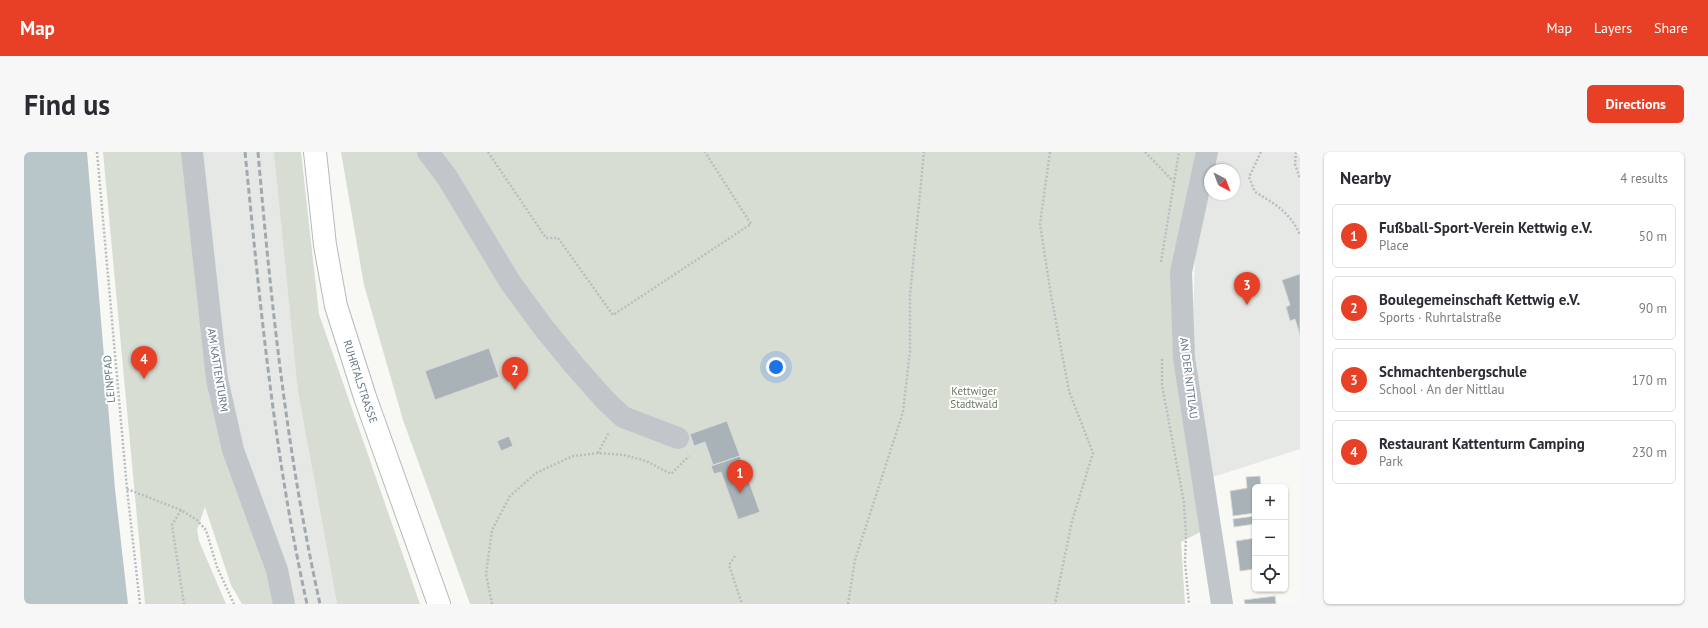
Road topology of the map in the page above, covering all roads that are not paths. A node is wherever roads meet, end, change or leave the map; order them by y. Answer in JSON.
{"nodes":[{"id":1,"x":192,"y":152,"type":"edge"},
{"id":2,"x":315,"y":152,"type":"edge"},
{"id":3,"x":428,"y":152,"type":"edge"},
{"id":4,"x":1207,"y":152,"type":"edge"},
{"id":5,"x":684,"y":446,"type":"road end"},
{"id":6,"x":284,"y":604,"type":"edge"},
{"id":7,"x":439,"y":604,"type":"edge"},
{"id":8,"x":1222,"y":604,"type":"edge"}],
"edges":[{"from":1,"to":6,"type":"street","name":"AM KATTENTURM"},
{"from":2,"to":7,"type":"main road","name":"RUHRTALSTRASSE"},
{"from":3,"to":5,"type":"street"},
{"from":4,"to":8,"type":"street","name":"AN DER NITTLAU"}]}
